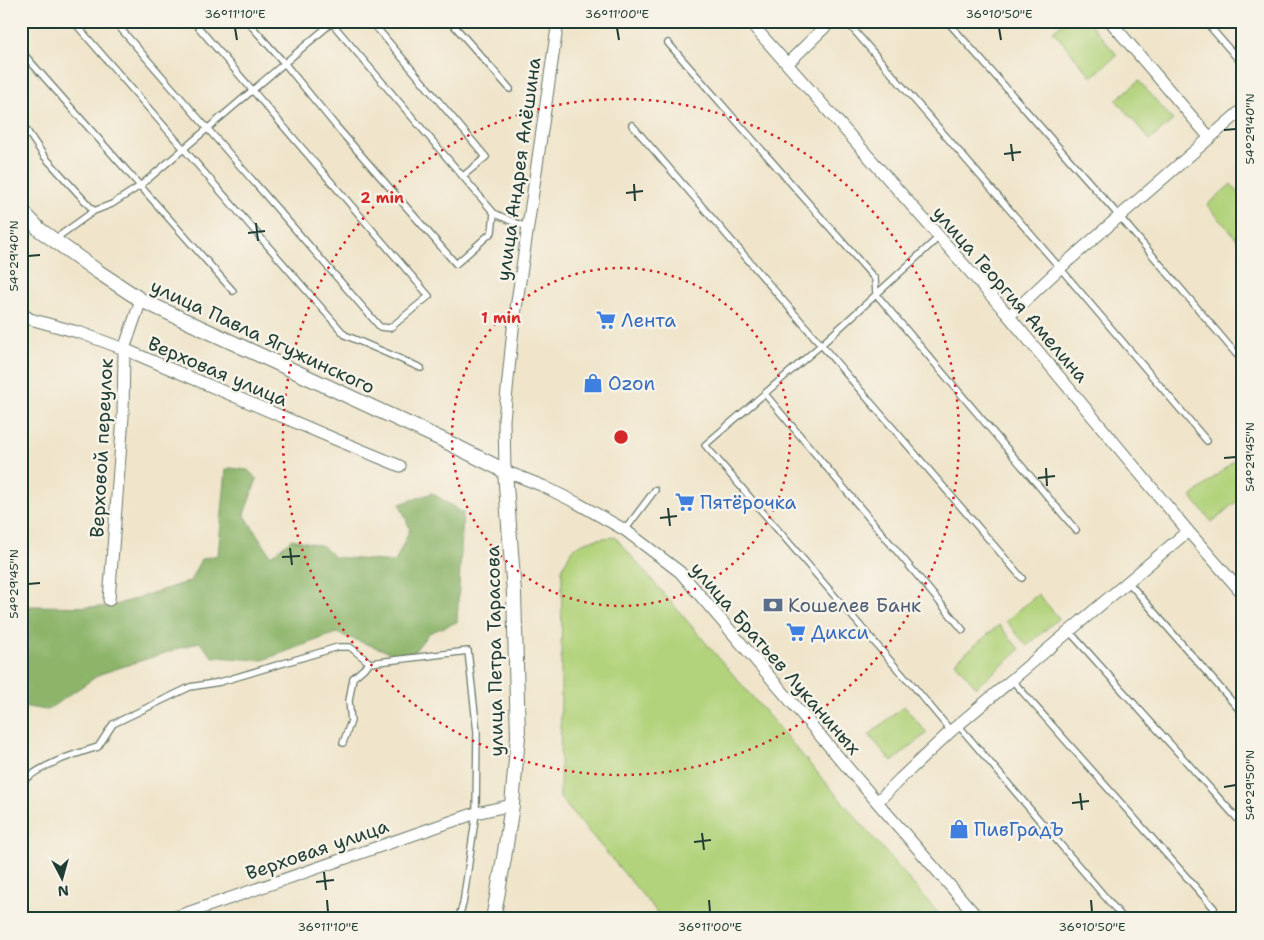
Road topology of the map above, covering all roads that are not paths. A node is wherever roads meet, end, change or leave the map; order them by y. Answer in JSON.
{"nodes":[{"id":1,"x":73,"y":21,"type":"edge"},
{"id":2,"x":114,"y":21,"type":"edge"},
{"id":3,"x":193,"y":21,"type":"edge"},
{"id":4,"x":247,"y":21,"type":"edge"},
{"id":5,"x":371,"y":21,"type":"edge"},
{"id":6,"x":450,"y":21,"type":"edge"},
{"id":7,"x":558,"y":21,"type":"edge"},
{"id":8,"x":749,"y":21,"type":"edge"},
{"id":9,"x":832,"y":21,"type":"edge"},
{"id":10,"x":846,"y":21,"type":"edge"},
{"id":11,"x":947,"y":21,"type":"edge"},
{"id":12,"x":1110,"y":21,"type":"edge"},
{"id":13,"x":1205,"y":21,"type":"edge"},
{"id":14,"x":332,"y":22,"type":"edge"},
{"id":15,"x":668,"y":43,"type":"dead end"},
{"id":16,"x":21,"y":51,"type":"edge"},
{"id":17,"x":285,"y":64,"type":"junction"},
{"id":18,"x":787,"y":64,"type":"junction"},
{"id":19,"x":1243,"y":65,"type":"edge"},
{"id":20,"x":510,"y":89,"type":"dead end"},
{"id":21,"x":253,"y":90,"type":"junction"},
{"id":22,"x":1243,"y":109,"type":"edge"},
{"id":23,"x":21,"y":122,"type":"edge"},
{"id":24,"x":632,"y":125,"type":"dead end"},
{"id":25,"x":208,"y":129,"type":"junction"},
{"id":26,"x":1210,"y":138,"type":"junction"},
{"id":27,"x":184,"y":149,"type":"junction"},
{"id":28,"x":463,"y":176,"type":"junction"},
{"id":29,"x":140,"y":186,"type":"junction"},
{"id":30,"x":21,"y":210,"type":"edge"},
{"id":31,"x":94,"y":210,"type":"junction"},
{"id":32,"x":494,"y":213,"type":"junction"},
{"id":33,"x":1120,"y":217,"type":"junction"},
{"id":34,"x":527,"y":227,"type":"junction"},
{"id":35,"x":939,"y":237,"type":"junction"},
{"id":36,"x":54,"y":240,"type":"junction"},
{"id":37,"x":1060,"y":268,"type":"junction"},
{"id":38,"x":233,"y":291,"type":"dead end"},
{"id":39,"x":876,"y":294,"type":"junction"},
{"id":40,"x":140,"y":300,"type":"junction"},
{"id":41,"x":21,"y":313,"type":"edge"},
{"id":42,"x":1009,"y":316,"type":"junction"},
{"id":43,"x":821,"y":344,"type":"junction"},
{"id":44,"x":124,"y":349,"type":"junction"},
{"id":45,"x":1243,"y":362,"type":"edge"},
{"id":46,"x":421,"y":368,"type":"dead end"},
{"id":47,"x":764,"y":394,"type":"junction"},
{"id":48,"x":1208,"y":441,"type":"dead end"},
{"id":49,"x":400,"y":466,"type":"dead end"},
{"id":50,"x":505,"y":471,"type":"junction"},
{"id":51,"x":655,"y":490,"type":"dead end"},
{"id":52,"x":625,"y":530,"type":"junction"},
{"id":53,"x":1076,"y":530,"type":"dead end"},
{"id":54,"x":1188,"y":531,"type":"junction"},
{"id":55,"x":1022,"y":578,"type":"dead end"},
{"id":56,"x":1128,"y":582,"type":"junction"},
{"id":57,"x":1243,"y":594,"type":"edge"},
{"id":58,"x":110,"y":600,"type":"dead end"},
{"id":59,"x":963,"y":630,"type":"dead end"},
{"id":60,"x":1069,"y":631,"type":"junction"},
{"id":61,"x":370,"y":663,"type":"junction"},
{"id":62,"x":1012,"y":680,"type":"junction"},
{"id":63,"x":1243,"y":714,"type":"edge"},
{"id":64,"x":954,"y":728,"type":"junction"},
{"id":65,"x":343,"y":742,"type":"dead end"},
{"id":66,"x":21,"y":783,"type":"edge"},
{"id":67,"x":877,"y":802,"type":"junction"},
{"id":68,"x":512,"y":805,"type":"junction"},
{"id":69,"x":476,"y":813,"type":"junction"},
{"id":70,"x":1243,"y":825,"type":"edge"},
{"id":71,"x":1214,"y":908,"type":"dead end"},
{"id":72,"x":170,"y":919,"type":"edge"},
{"id":73,"x":458,"y":919,"type":"edge"},
{"id":74,"x":493,"y":919,"type":"edge"},
{"id":75,"x":979,"y":919,"type":"edge"},
{"id":76,"x":1124,"y":919,"type":"edge"}],
"edges":[{"from":1,"to":27,"type":"lane"},
{"from":2,"to":25,"type":"lane"},
{"from":3,"to":21,"type":"lane"},
{"from":4,"to":17,"type":"lane"},
{"from":5,"to":28,"type":"lane"},
{"from":6,"to":20,"type":"lane"},
{"from":7,"to":34,"type":"street","name":"улица Андрея Алёшина"},
{"from":8,"to":18,"type":"street","name":"улица Георгия Амелина"},
{"from":9,"to":18,"type":"street"},
{"from":10,"to":37,"type":"lane"},
{"from":11,"to":33,"type":"lane"},
{"from":12,"to":26,"type":"street"},
{"from":13,"to":19,"type":"lane"},
{"from":14,"to":17,"type":"lane"},
{"from":14,"to":28,"type":"lane"},
{"from":15,"to":39,"type":"lane"},
{"from":16,"to":29,"type":"lane"},
{"from":17,"to":21,"type":"lane"},
{"from":17,"to":32,"type":"lane"},
{"from":18,"to":35,"type":"street","name":"улица Георгия Амелина"},
{"from":21,"to":25,"type":"lane"},
{"from":21,"to":25,"type":"lane"},
{"from":22,"to":26,"type":"street"},
{"from":23,"to":31,"type":"lane"},
{"from":24,"to":43,"type":"lane"},
{"from":25,"to":27,"type":"lane"},
{"from":26,"to":33,"type":"street"},
{"from":27,"to":29,"type":"lane"},
{"from":27,"to":46,"type":"lane"},
{"from":28,"to":32,"type":"lane"},
{"from":29,"to":31,"type":"lane"},
{"from":29,"to":38,"type":"lane"},
{"from":30,"to":36,"type":"street","name":"улица Павла Ягужинского"},
{"from":31,"to":36,"type":"lane"},
{"from":32,"to":34,"type":"lane"},
{"from":33,"to":37,"type":"street"},
{"from":33,"to":45,"type":"lane"},
{"from":34,"to":50,"type":"street","name":"улица Андрея Алёшина"},
{"from":35,"to":39,"type":"lane"},
{"from":35,"to":42,"type":"street","name":"улица Георгия Амелина"},
{"from":36,"to":40,"type":"street","name":"улица Павла Ягужинского"},
{"from":37,"to":42,"type":"street"},
{"from":37,"to":48,"type":"lane"},
{"from":39,"to":43,"type":"lane"},
{"from":39,"to":53,"type":"lane"},
{"from":40,"to":44,"type":"street","name":"Верховой переулок"},
{"from":40,"to":50,"type":"street","name":"улица Павла Ягужинского"},
{"from":41,"to":44,"type":"street","name":"Верховая улица"},
{"from":42,"to":54,"type":"street","name":"улица Георгия Амелина"},
{"from":43,"to":47,"type":"lane"},
{"from":43,"to":55,"type":"lane"},
{"from":44,"to":49,"type":"street","name":"Верховая улица"},
{"from":44,"to":58,"type":"street","name":"Верховой переулок"},
{"from":47,"to":59,"type":"lane"},
{"from":47,"to":64,"type":"lane"},
{"from":50,"to":52,"type":"street","name":"улица Братьев Луканиных"},
{"from":50,"to":68,"type":"street","name":"улица Петра Тарасова"},
{"from":51,"to":52,"type":"lane"},
{"from":52,"to":67,"type":"street","name":"улица Братьев Луканиных"},
{"from":54,"to":56,"type":"street"},
{"from":54,"to":57,"type":"street","name":"улица Георгия Амелина"},
{"from":56,"to":60,"type":"street"},
{"from":56,"to":63,"type":"lane"},
{"from":60,"to":62,"type":"street"},
{"from":60,"to":70,"type":"lane"},
{"from":61,"to":65,"type":"lane"},
{"from":61,"to":66,"type":"lane"},
{"from":61,"to":69,"type":"lane"},
{"from":62,"to":64,"type":"street"},
{"from":62,"to":71,"type":"lane"},
{"from":64,"to":67,"type":"street"},
{"from":64,"to":76,"type":"lane"},
{"from":67,"to":75,"type":"street","name":"улица Братьев Луканиных"},
{"from":68,"to":69,"type":"street","name":"Верховая улица"},
{"from":68,"to":74,"type":"street","name":"улица Петра Тарасова"},
{"from":69,"to":72,"type":"street","name":"Верховая улица"},
{"from":69,"to":73,"type":"lane"}]}
